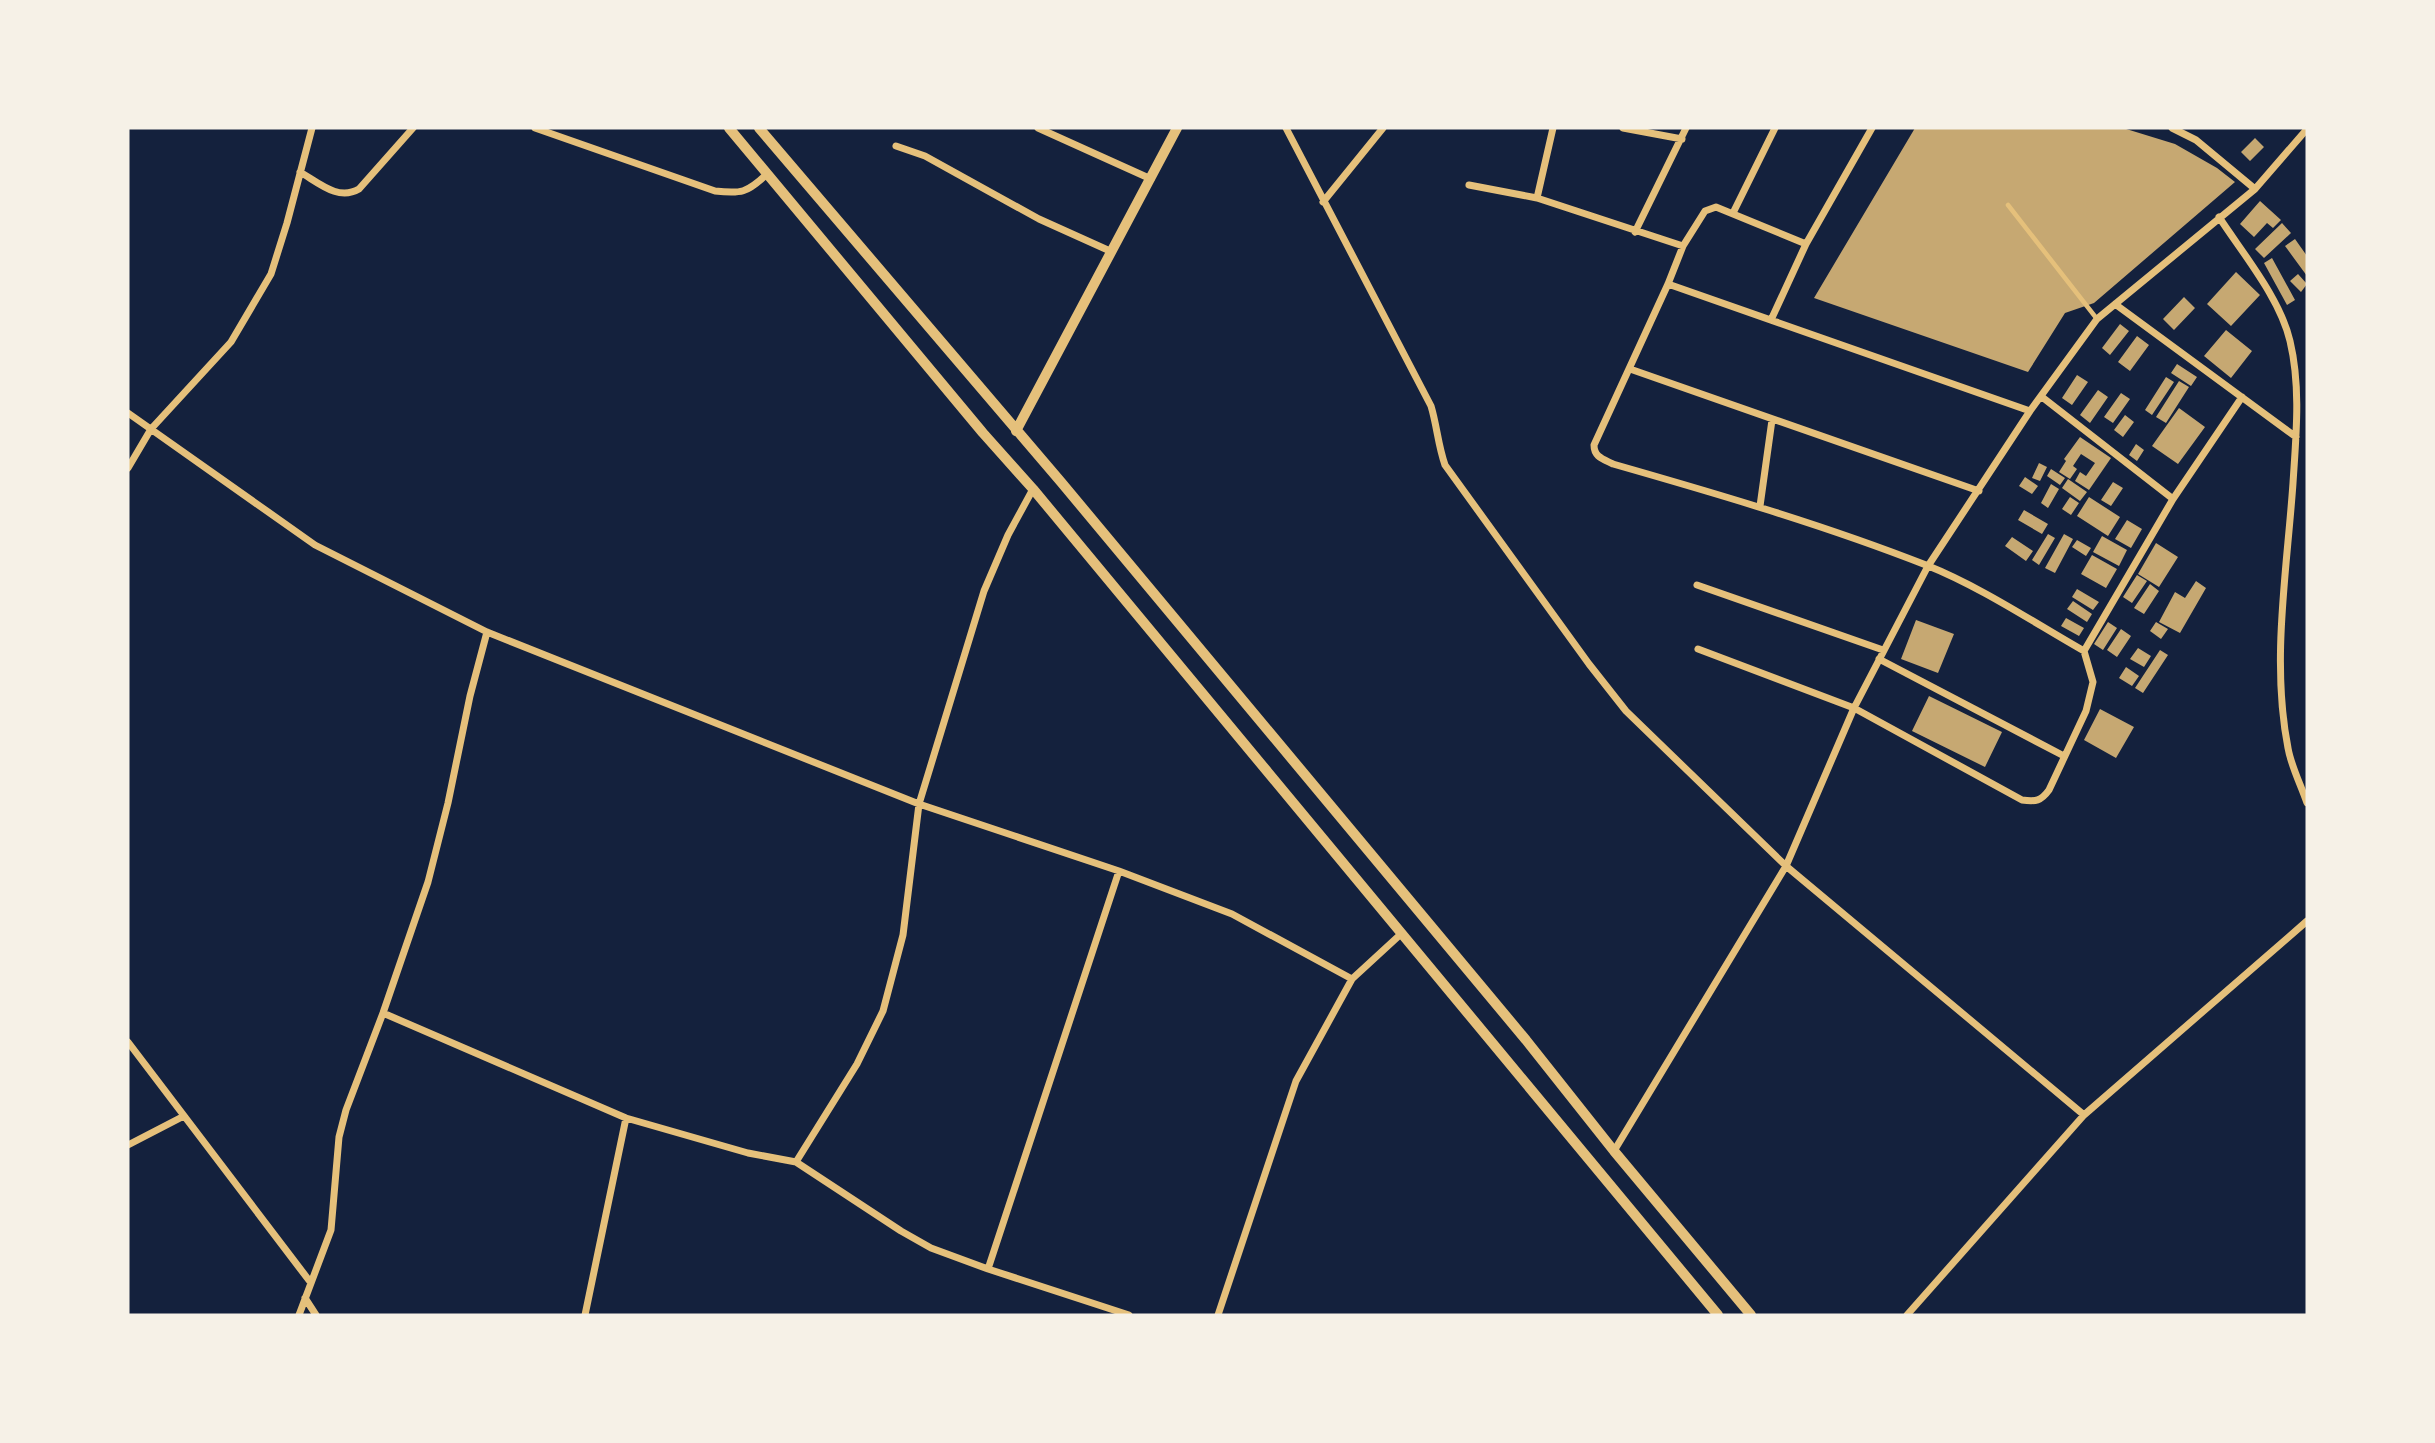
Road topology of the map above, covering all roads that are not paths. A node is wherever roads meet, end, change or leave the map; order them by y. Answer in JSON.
{"nodes":[{"id":1,"x":312,"y":128,"type":"edge"},
{"id":2,"x":413,"y":128,"type":"edge"},
{"id":3,"x":535,"y":128,"type":"edge"},
{"id":4,"x":729,"y":128,"type":"edge"},
{"id":5,"x":759,"y":128,"type":"edge"},
{"id":6,"x":1038,"y":128,"type":"edge"},
{"id":7,"x":1177,"y":128,"type":"edge"},
{"id":8,"x":1286,"y":128,"type":"edge"},
{"id":9,"x":1383,"y":128,"type":"edge"},
{"id":10,"x":1553,"y":128,"type":"edge"},
{"id":11,"x":1623,"y":128,"type":"edge"},
{"id":12,"x":1686,"y":128,"type":"edge"},
{"id":13,"x":1775,"y":128,"type":"edge"},
{"id":14,"x":1872,"y":128,"type":"edge"},
{"id":15,"x":2172,"y":128,"type":"edge"},
{"id":16,"x":2307,"y":129,"type":"edge"},
{"id":17,"x":1682,"y":139,"type":"junction"},
{"id":18,"x":896,"y":146,"type":"dead end"},
{"id":19,"x":300,"y":172,"type":"junction"},
{"id":20,"x":766,"y":174,"type":"junction"},
{"id":21,"x":1151,"y":179,"type":"junction"},
{"id":22,"x":1469,"y":185,"type":"dead end"},
{"id":23,"x":2255,"y":189,"type":"junction"},
{"id":24,"x":1538,"y":198,"type":"junction"},
{"id":25,"x":1323,"y":202,"type":"junction"},
{"id":26,"x":2008,"y":205,"type":"dead end"},
{"id":27,"x":1732,"y":213,"type":"junction"},
{"id":28,"x":2219,"y":217,"type":"junction"},
{"id":29,"x":1635,"y":232,"type":"junction"},
{"id":30,"x":1806,"y":244,"type":"junction"},
{"id":31,"x":1682,"y":246,"type":"junction"},
{"id":32,"x":1110,"y":251,"type":"junction"},
{"id":33,"x":1668,"y":284,"type":"junction"},
{"id":34,"x":2115,"y":304,"type":"junction"},
{"id":35,"x":2097,"y":319,"type":"junction"},
{"id":36,"x":1771,"y":320,"type":"junction"},
{"id":37,"x":1630,"y":369,"type":"junction"},
{"id":38,"x":2042,"y":397,"type":"junction"},
{"id":39,"x":2242,"y":397,"type":"junction"},
{"id":40,"x":2030,"y":411,"type":"junction"},
{"id":41,"x":128,"y":413,"type":"edge"},
{"id":42,"x":1772,"y":420,"type":"junction"},
{"id":43,"x":151,"y":429,"type":"junction"},
{"id":44,"x":1016,"y":431,"type":"junction"},
{"id":45,"x":2296,"y":437,"type":"junction"},
{"id":46,"x":128,"y":467,"type":"edge"},
{"id":47,"x":1033,"y":489,"type":"junction"},
{"id":48,"x":1979,"y":491,"type":"junction"},
{"id":49,"x":2173,"y":499,"type":"junction"},
{"id":50,"x":1760,"y":506,"type":"junction"},
{"id":51,"x":1928,"y":566,"type":"junction"},
{"id":52,"x":1697,"y":585,"type":"dead end"},
{"id":53,"x":487,"y":632,"type":"junction"},
{"id":54,"x":1698,"y":649,"type":"dead end"},
{"id":55,"x":1883,"y":650,"type":"junction"},
{"id":56,"x":2084,"y":651,"type":"junction"},
{"id":57,"x":1879,"y":659,"type":"junction"},
{"id":58,"x":1854,"y":708,"type":"junction"},
{"id":59,"x":2064,"y":756,"type":"junction"},
{"id":60,"x":2307,"y":803,"type":"edge"},
{"id":61,"x":919,"y":804,"type":"junction"},
{"id":62,"x":1786,"y":866,"type":"junction"},
{"id":63,"x":1119,"y":871,"type":"junction"},
{"id":64,"x":2307,"y":921,"type":"edge"},
{"id":65,"x":1402,"y":933,"type":"junction"},
{"id":66,"x":1352,"y":979,"type":"junction"},
{"id":67,"x":383,"y":1013,"type":"junction"},
{"id":68,"x":128,"y":1042,"type":"edge"},
{"id":69,"x":2084,"y":1115,"type":"junction"},
{"id":70,"x":184,"y":1116,"type":"junction"},
{"id":71,"x":626,"y":1118,"type":"junction"},
{"id":72,"x":128,"y":1145,"type":"edge"},
{"id":73,"x":1614,"y":1151,"type":"junction"},
{"id":74,"x":796,"y":1163,"type":"junction"},
{"id":75,"x":988,"y":1269,"type":"junction"},
{"id":76,"x":310,"y":1283,"type":"junction"},
{"id":77,"x":304,"y":1298,"type":"junction"},
{"id":78,"x":299,"y":1315,"type":"edge"},
{"id":79,"x":316,"y":1315,"type":"edge"},
{"id":80,"x":585,"y":1315,"type":"edge"},
{"id":81,"x":1129,"y":1315,"type":"edge"},
{"id":82,"x":1219,"y":1315,"type":"edge"},
{"id":83,"x":1718,"y":1315,"type":"edge"},
{"id":84,"x":1751,"y":1315,"type":"edge"},
{"id":85,"x":1907,"y":1315,"type":"edge"}],
"edges":[{"from":1,"to":19,"type":"street"},
{"from":2,"to":19,"type":"street"},
{"from":3,"to":20,"type":"street"},
{"from":4,"to":20,"type":"street"},
{"from":5,"to":44,"type":"street"},
{"from":6,"to":21,"type":"street"},
{"from":7,"to":21,"type":"street"},
{"from":8,"to":25,"type":"street"},
{"from":9,"to":25,"type":"street"},
{"from":10,"to":24,"type":"street"},
{"from":11,"to":17,"type":"street"},
{"from":12,"to":17,"type":"street"},
{"from":13,"to":27,"type":"street"},
{"from":14,"to":30,"type":"street"},
{"from":15,"to":23,"type":"street"},
{"from":16,"to":23,"type":"street"},
{"from":17,"to":29,"type":"street"},
{"from":18,"to":32,"type":"street"},
{"from":19,"to":43,"type":"street"},
{"from":20,"to":47,"type":"street"},
{"from":21,"to":32,"type":"street"},
{"from":22,"to":24,"type":"street"},
{"from":23,"to":28,"type":"street"},
{"from":24,"to":29,"type":"street"},
{"from":25,"to":62,"type":"street"},
{"from":26,"to":35,"type":"lane"},
{"from":27,"to":30,"type":"street"},
{"from":27,"to":31,"type":"street"},
{"from":28,"to":34,"type":"street"},
{"from":28,"to":45,"type":"street"},
{"from":29,"to":31,"type":"street"},
{"from":30,"to":36,"type":"street"},
{"from":31,"to":33,"type":"street"},
{"from":32,"to":44,"type":"street"},
{"from":33,"to":36,"type":"street"},
{"from":33,"to":37,"type":"street"},
{"from":34,"to":35,"type":"street"},
{"from":34,"to":39,"type":"street"},
{"from":35,"to":38,"type":"street"},
{"from":36,"to":40,"type":"street"},
{"from":37,"to":42,"type":"street"},
{"from":37,"to":50,"type":"street"},
{"from":38,"to":40,"type":"street"},
{"from":38,"to":49,"type":"street"},
{"from":39,"to":45,"type":"street"},
{"from":39,"to":49,"type":"street"},
{"from":40,"to":48,"type":"street"},
{"from":41,"to":43,"type":"street"},
{"from":42,"to":48,"type":"street"},
{"from":42,"to":50,"type":"street"},
{"from":43,"to":46,"type":"street"},
{"from":43,"to":53,"type":"street"},
{"from":44,"to":73,"type":"street"},
{"from":45,"to":60,"type":"street"},
{"from":47,"to":61,"type":"street"},
{"from":47,"to":65,"type":"street"},
{"from":48,"to":51,"type":"street"},
{"from":49,"to":56,"type":"street"},
{"from":50,"to":51,"type":"street"},
{"from":51,"to":55,"type":"street"},
{"from":51,"to":56,"type":"street"},
{"from":52,"to":55,"type":"street"},
{"from":53,"to":61,"type":"street"},
{"from":53,"to":67,"type":"street"},
{"from":54,"to":58,"type":"street"},
{"from":55,"to":57,"type":"street"},
{"from":56,"to":59,"type":"street"},
{"from":57,"to":58,"type":"street"},
{"from":57,"to":59,"type":"street"},
{"from":58,"to":59,"type":"street"},
{"from":58,"to":62,"type":"street"},
{"from":61,"to":63,"type":"street"},
{"from":61,"to":74,"type":"street"},
{"from":62,"to":69,"type":"street"},
{"from":62,"to":73,"type":"street"},
{"from":63,"to":66,"type":"street"},
{"from":63,"to":75,"type":"street"},
{"from":64,"to":69,"type":"street"},
{"from":65,"to":66,"type":"street"},
{"from":65,"to":83,"type":"street"},
{"from":66,"to":82,"type":"street"},
{"from":67,"to":71,"type":"street"},
{"from":67,"to":76,"type":"street"},
{"from":68,"to":70,"type":"street"},
{"from":69,"to":85,"type":"street"},
{"from":70,"to":72,"type":"street"},
{"from":70,"to":76,"type":"street"},
{"from":71,"to":74,"type":"street"},
{"from":71,"to":80,"type":"street"},
{"from":73,"to":84,"type":"street"},
{"from":74,"to":75,"type":"street"},
{"from":75,"to":81,"type":"street"},
{"from":76,"to":77,"type":"street"},
{"from":77,"to":78,"type":"street"},
{"from":77,"to":79,"type":"street"}]}
